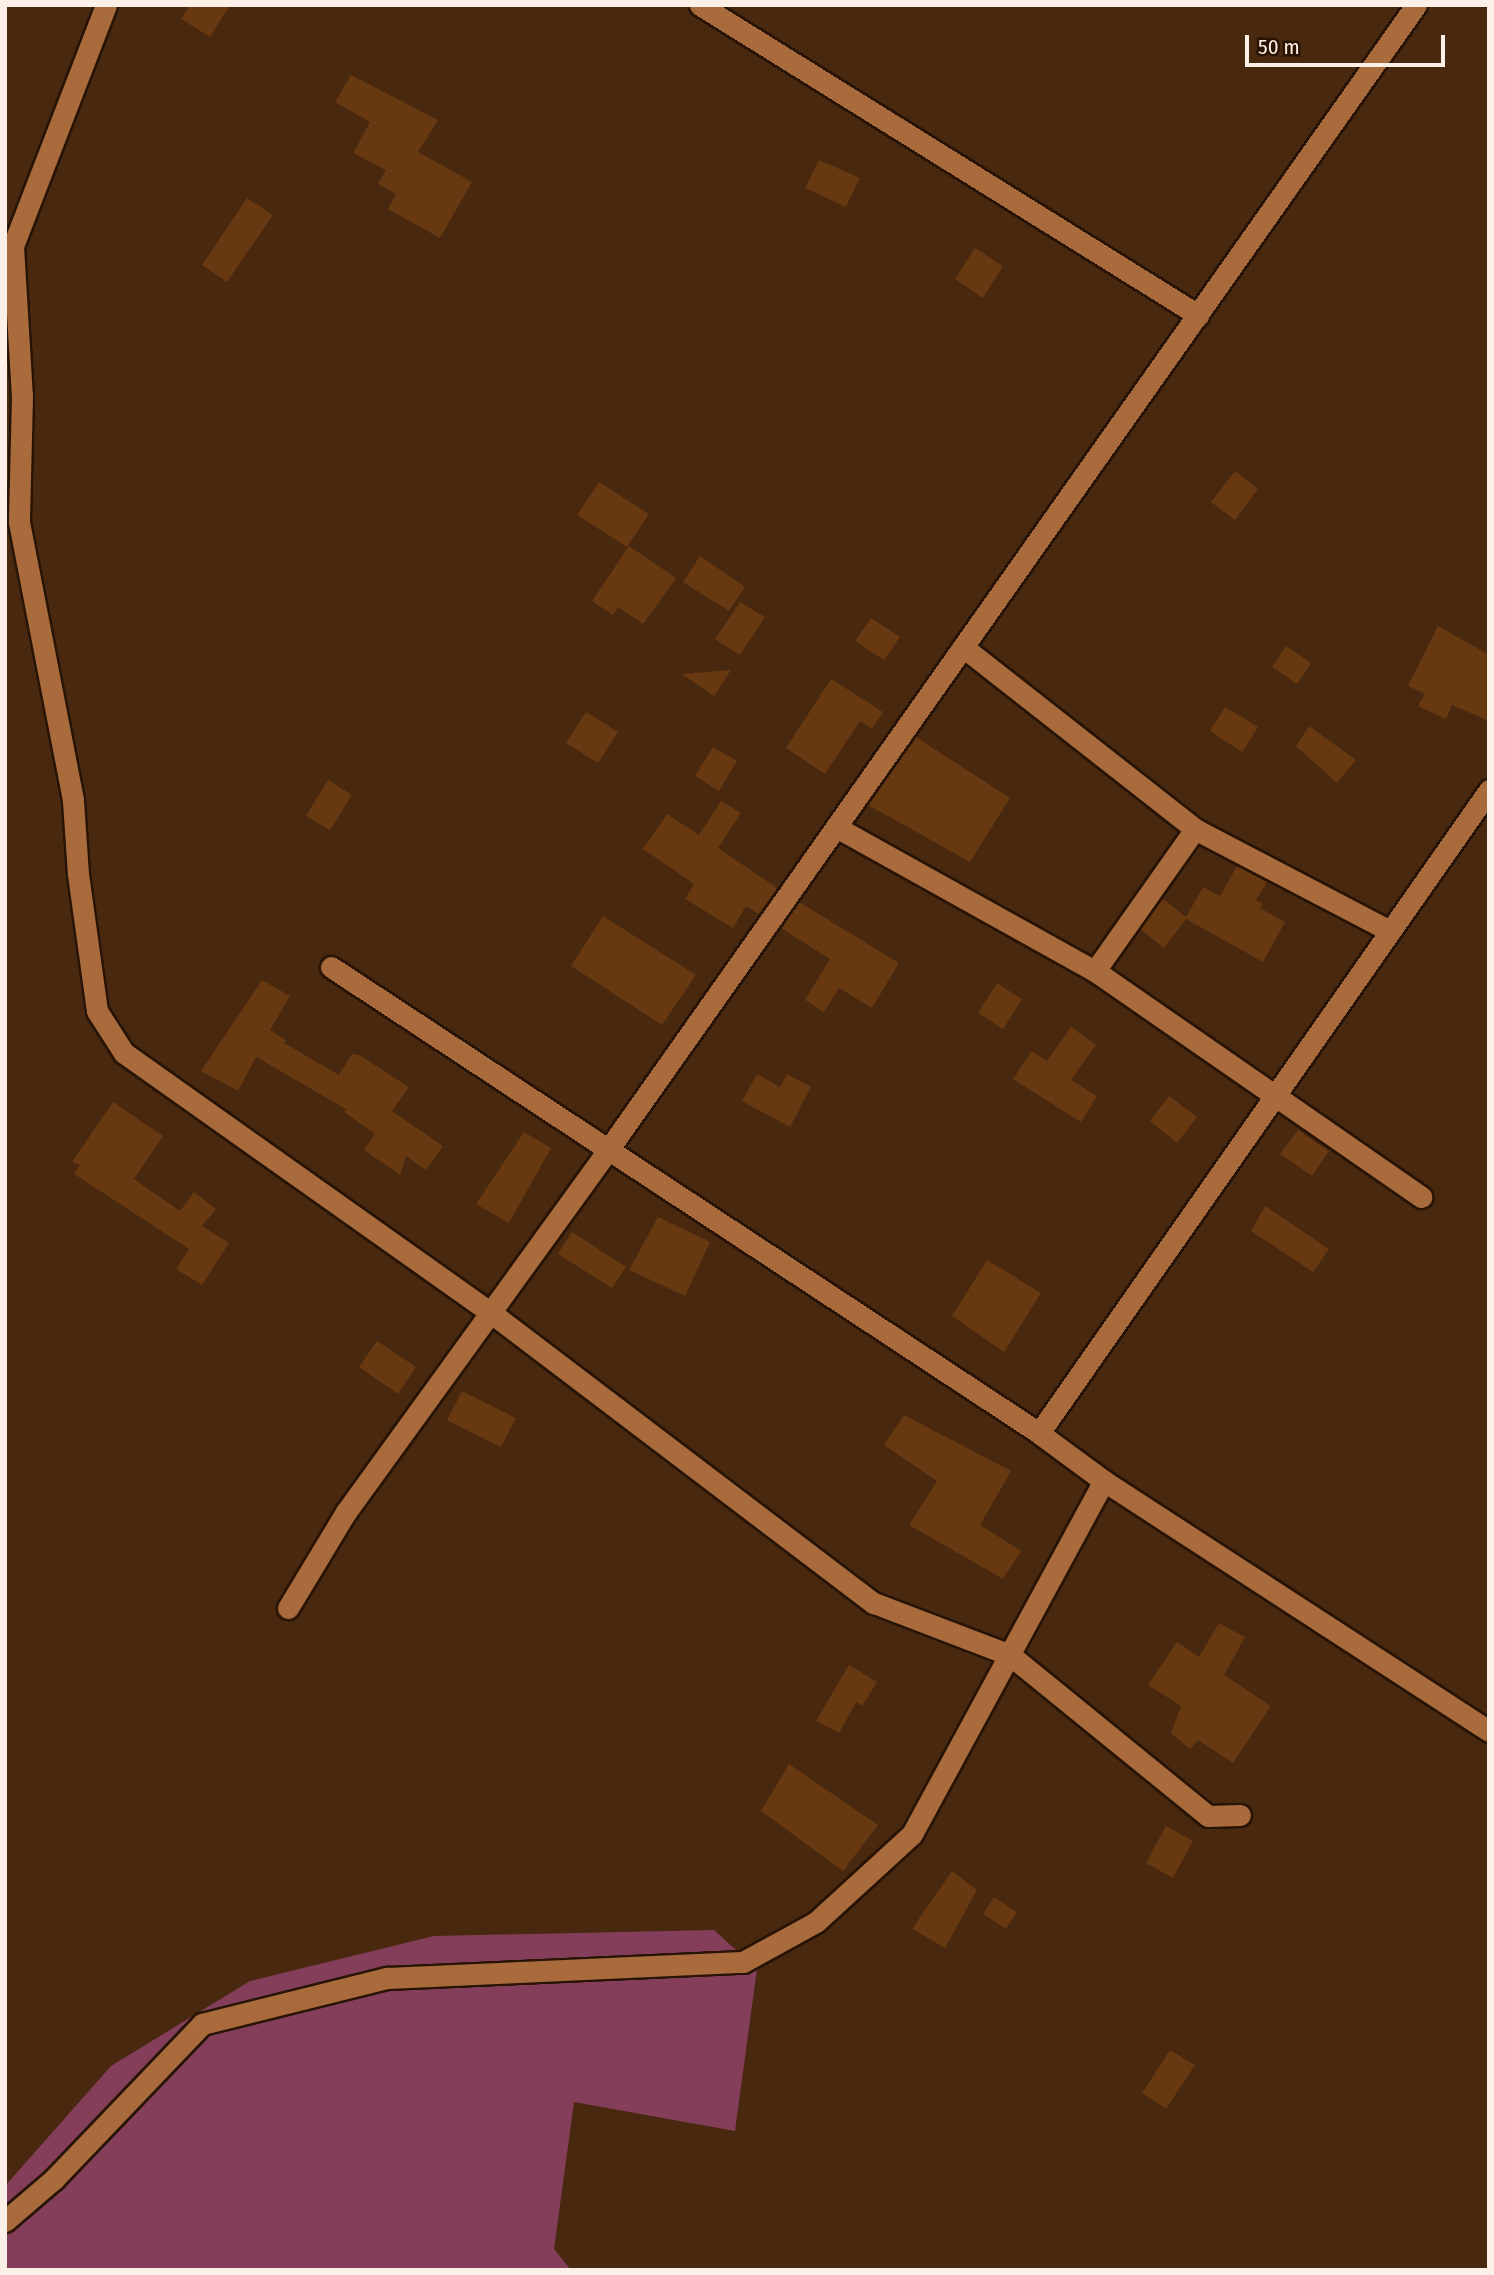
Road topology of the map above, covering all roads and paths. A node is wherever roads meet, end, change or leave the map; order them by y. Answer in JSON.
{"nodes":[{"id":1,"x":106,"y":5,"type":"edge"},
{"id":2,"x":700,"y":5,"type":"edge"},
{"id":3,"x":1416,"y":5,"type":"edge"},
{"id":4,"x":1198,"y":315,"type":"junction"},
{"id":5,"x":963,"y":647,"type":"junction"},
{"id":6,"x":1489,"y":790,"type":"edge"},
{"id":7,"x":836,"y":827,"type":"junction"},
{"id":8,"x":1195,"y":829,"type":"junction"},
{"id":9,"x":1390,"y":931,"type":"junction"},
{"id":10,"x":331,"y":967,"type":"dead end"},
{"id":11,"x":1095,"y":971,"type":"junction"},
{"id":12,"x":1275,"y":1095,"type":"junction"},
{"id":13,"x":608,"y":1150,"type":"junction"},
{"id":14,"x":1421,"y":1197,"type":"dead end"},
{"id":15,"x":490,"y":1313,"type":"junction"},
{"id":16,"x":1039,"y":1433,"type":"junction"},
{"id":17,"x":1104,"y":1481,"type":"junction"},
{"id":18,"x":288,"y":1608,"type":"dead end"},
{"id":19,"x":1010,"y":1655,"type":"junction"},
{"id":20,"x":1489,"y":1731,"type":"edge"},
{"id":21,"x":1240,"y":1815,"type":"dead end"},
{"id":22,"x":5,"y":2221,"type":"edge"}],
"edges":[{"from":1,"to":15,"type":"street"},
{"from":2,"to":4,"type":"street"},
{"from":3,"to":4,"type":"street"},
{"from":4,"to":5,"type":"street"},
{"from":5,"to":7,"type":"street"},
{"from":5,"to":8,"type":"street"},
{"from":6,"to":9,"type":"street"},
{"from":7,"to":11,"type":"street"},
{"from":7,"to":13,"type":"street"},
{"from":8,"to":9,"type":"street"},
{"from":8,"to":11,"type":"street"},
{"from":9,"to":12,"type":"street"},
{"from":10,"to":13,"type":"street"},
{"from":11,"to":12,"type":"street"},
{"from":12,"to":14,"type":"street"},
{"from":12,"to":16,"type":"street"},
{"from":13,"to":15,"type":"street"},
{"from":13,"to":16,"type":"street"},
{"from":15,"to":18,"type":"street"},
{"from":15,"to":19,"type":"street"},
{"from":16,"to":17,"type":"street"},
{"from":17,"to":19,"type":"street"},
{"from":17,"to":20,"type":"street"},
{"from":19,"to":21,"type":"street"},
{"from":19,"to":22,"type":"street"}]}
